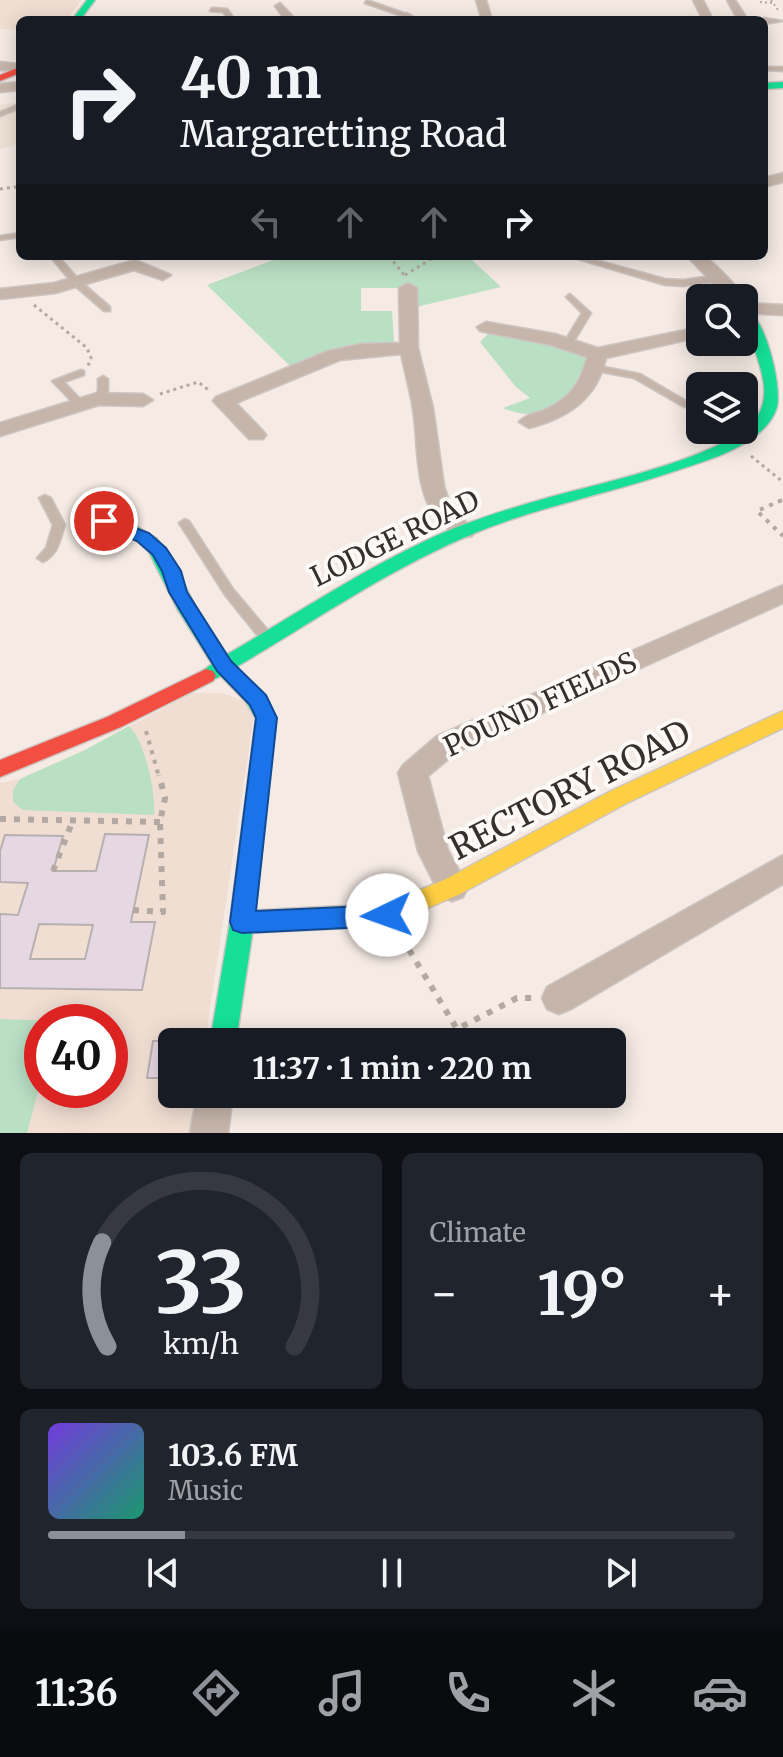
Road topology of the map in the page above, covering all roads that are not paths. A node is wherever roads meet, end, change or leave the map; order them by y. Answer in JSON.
{"nodes":[{"id":1,"x":367,"y":2,"type":"edge"},
{"id":2,"x":280,"y":6,"type":"dead end"},
{"id":3,"x":212,"y":10,"type":"dead end"},
{"id":4,"x":229,"y":16,"type":"edge"},
{"id":5,"x":288,"y":16,"type":"edge"},
{"id":6,"x":405,"y":16,"type":"edge"},
{"id":7,"x":768,"y":21,"type":"edge"},
{"id":8,"x":777,"y":21,"type":"dead end"},
{"id":9,"x":57,"y":260,"type":"edge"},
{"id":10,"x":131,"y":260,"type":"edge"},
{"id":11,"x":586,"y":260,"type":"edge"},
{"id":12,"x":700,"y":260,"type":"edge"},
{"id":13,"x":163,"y":275,"type":"dead end"},
{"id":14,"x":720,"y":278,"type":"junction"},
{"id":15,"x":76,"y":282,"type":"junction"},
{"id":16,"x":407,"y":282,"type":"road end"},
{"id":17,"x":725,"y":284,"type":"edge"},
{"id":18,"x":0,"y":294,"type":"edge"},
{"id":19,"x":570,"y":297,"type":"dead end"},
{"id":20,"x":107,"y":309,"type":"dead end"},
{"id":21,"x":758,"y":309,"type":"edge"},
{"id":22,"x":783,"y":310,"type":"edge"},
{"id":23,"x":486,"y":327,"type":"dead end"},
{"id":24,"x":686,"y":336,"type":"edge"},
{"id":25,"x":568,"y":344,"type":"junction"},
{"id":26,"x":758,"y":344,"type":"edge"},
{"id":27,"x":409,"y":348,"type":"junction"},
{"id":28,"x":596,"y":361,"type":"junction"},
{"id":29,"x":81,"y":373,"type":"road end"},
{"id":30,"x":93,"y":394,"type":"junction"},
{"id":31,"x":143,"y":400,"type":"road end"},
{"id":32,"x":686,"y":404,"type":"edge"},
{"id":33,"x":776,"y":417,"type":"edge"},
{"id":34,"x":529,"y":422,"type":"dead end"},
{"id":35,"x":0,"y":430,"type":"edge"},
{"id":36,"x":256,"y":435,"type":"dead end"},
{"id":37,"x":45,"y":498,"type":"dead end"},
{"id":38,"x":83,"y":519,"type":"joint"},
{"id":39,"x":185,"y":523,"type":"dead end"},
{"id":40,"x":59,"y":525,"type":"junction"},
{"id":41,"x":464,"y":531,"type":"junction"},
{"id":42,"x":43,"y":558,"type":"dead end"},
{"id":43,"x":783,"y":593,"type":"edge"},
{"id":44,"x":267,"y":638,"type":"junction"},
{"id":45,"x":224,"y":666,"type":"junction"},
{"id":46,"x":783,"y":719,"type":"edge"},
{"id":47,"x":0,"y":769,"type":"edge"},
{"id":48,"x":783,"y":868,"type":"edge"},
{"id":49,"x":452,"y":887,"type":"junction"},
{"id":50,"x":242,"y":922,"type":"junction"},
{"id":51,"x":559,"y":998,"type":"road end"},
{"id":52,"x":225,"y":1028,"type":"edge"},
{"id":53,"x":213,"y":1108,"type":"edge"},
{"id":54,"x":209,"y":1133,"type":"edge"}],
"edges":[{"from":1,"to":6,"type":"lane"},
{"from":2,"to":5,"type":"street"},
{"from":3,"to":4,"type":"lane"},
{"from":7,"to":8,"type":"street"},
{"from":9,"to":15,"type":"lane"},
{"from":10,"to":13,"type":"street"},
{"from":10,"to":15,"type":"street"},
{"from":11,"to":14,"type":"lane"},
{"from":12,"to":14,"type":"street"},
{"from":14,"to":17,"type":"street"},
{"from":15,"to":18,"type":"street"},
{"from":15,"to":20,"type":"lane"},
{"from":16,"to":27,"type":"street"},
{"from":19,"to":25,"type":"lane"},
{"from":21,"to":22,"type":"street"},
{"from":23,"to":25,"type":"street"},
{"from":24,"to":28,"type":"street"},
{"from":25,"to":28,"type":"street"},
{"from":26,"to":33,"type":"street","name":"LODGE ROAD"},
{"from":27,"to":36,"type":"street"},
{"from":27,"to":41,"type":"street"},
{"from":28,"to":32,"type":"lane"},
{"from":28,"to":34,"type":"street"},
{"from":29,"to":30,"type":"lane"},
{"from":30,"to":31,"type":"street"},
{"from":30,"to":35,"type":"street"},
{"from":33,"to":41,"type":"street","name":"LODGE ROAD"},
{"from":37,"to":40,"type":"lane"},
{"from":38,"to":40,"type":"lane"},
{"from":38,"to":45,"type":"street"},
{"from":39,"to":44,"type":"lane"},
{"from":40,"to":42,"type":"lane"},
{"from":41,"to":44,"type":"street","name":"LODGE ROAD"},
{"from":43,"to":49,"type":"street","name":"POUND FIELDS"},
{"from":44,"to":45,"type":"street","name":"LODGE ROAD"},
{"from":45,"to":47,"type":"street","name":"LODGE ROAD"},
{"from":45,"to":50,"type":"street"},
{"from":46,"to":49,"type":"street","name":"RECTORY ROAD"},
{"from":48,"to":51,"type":"street"},
{"from":49,"to":50,"type":"street","name":"RECTORY ROAD"},
{"from":50,"to":52,"type":"street"},
{"from":53,"to":54,"type":"street"}]}
